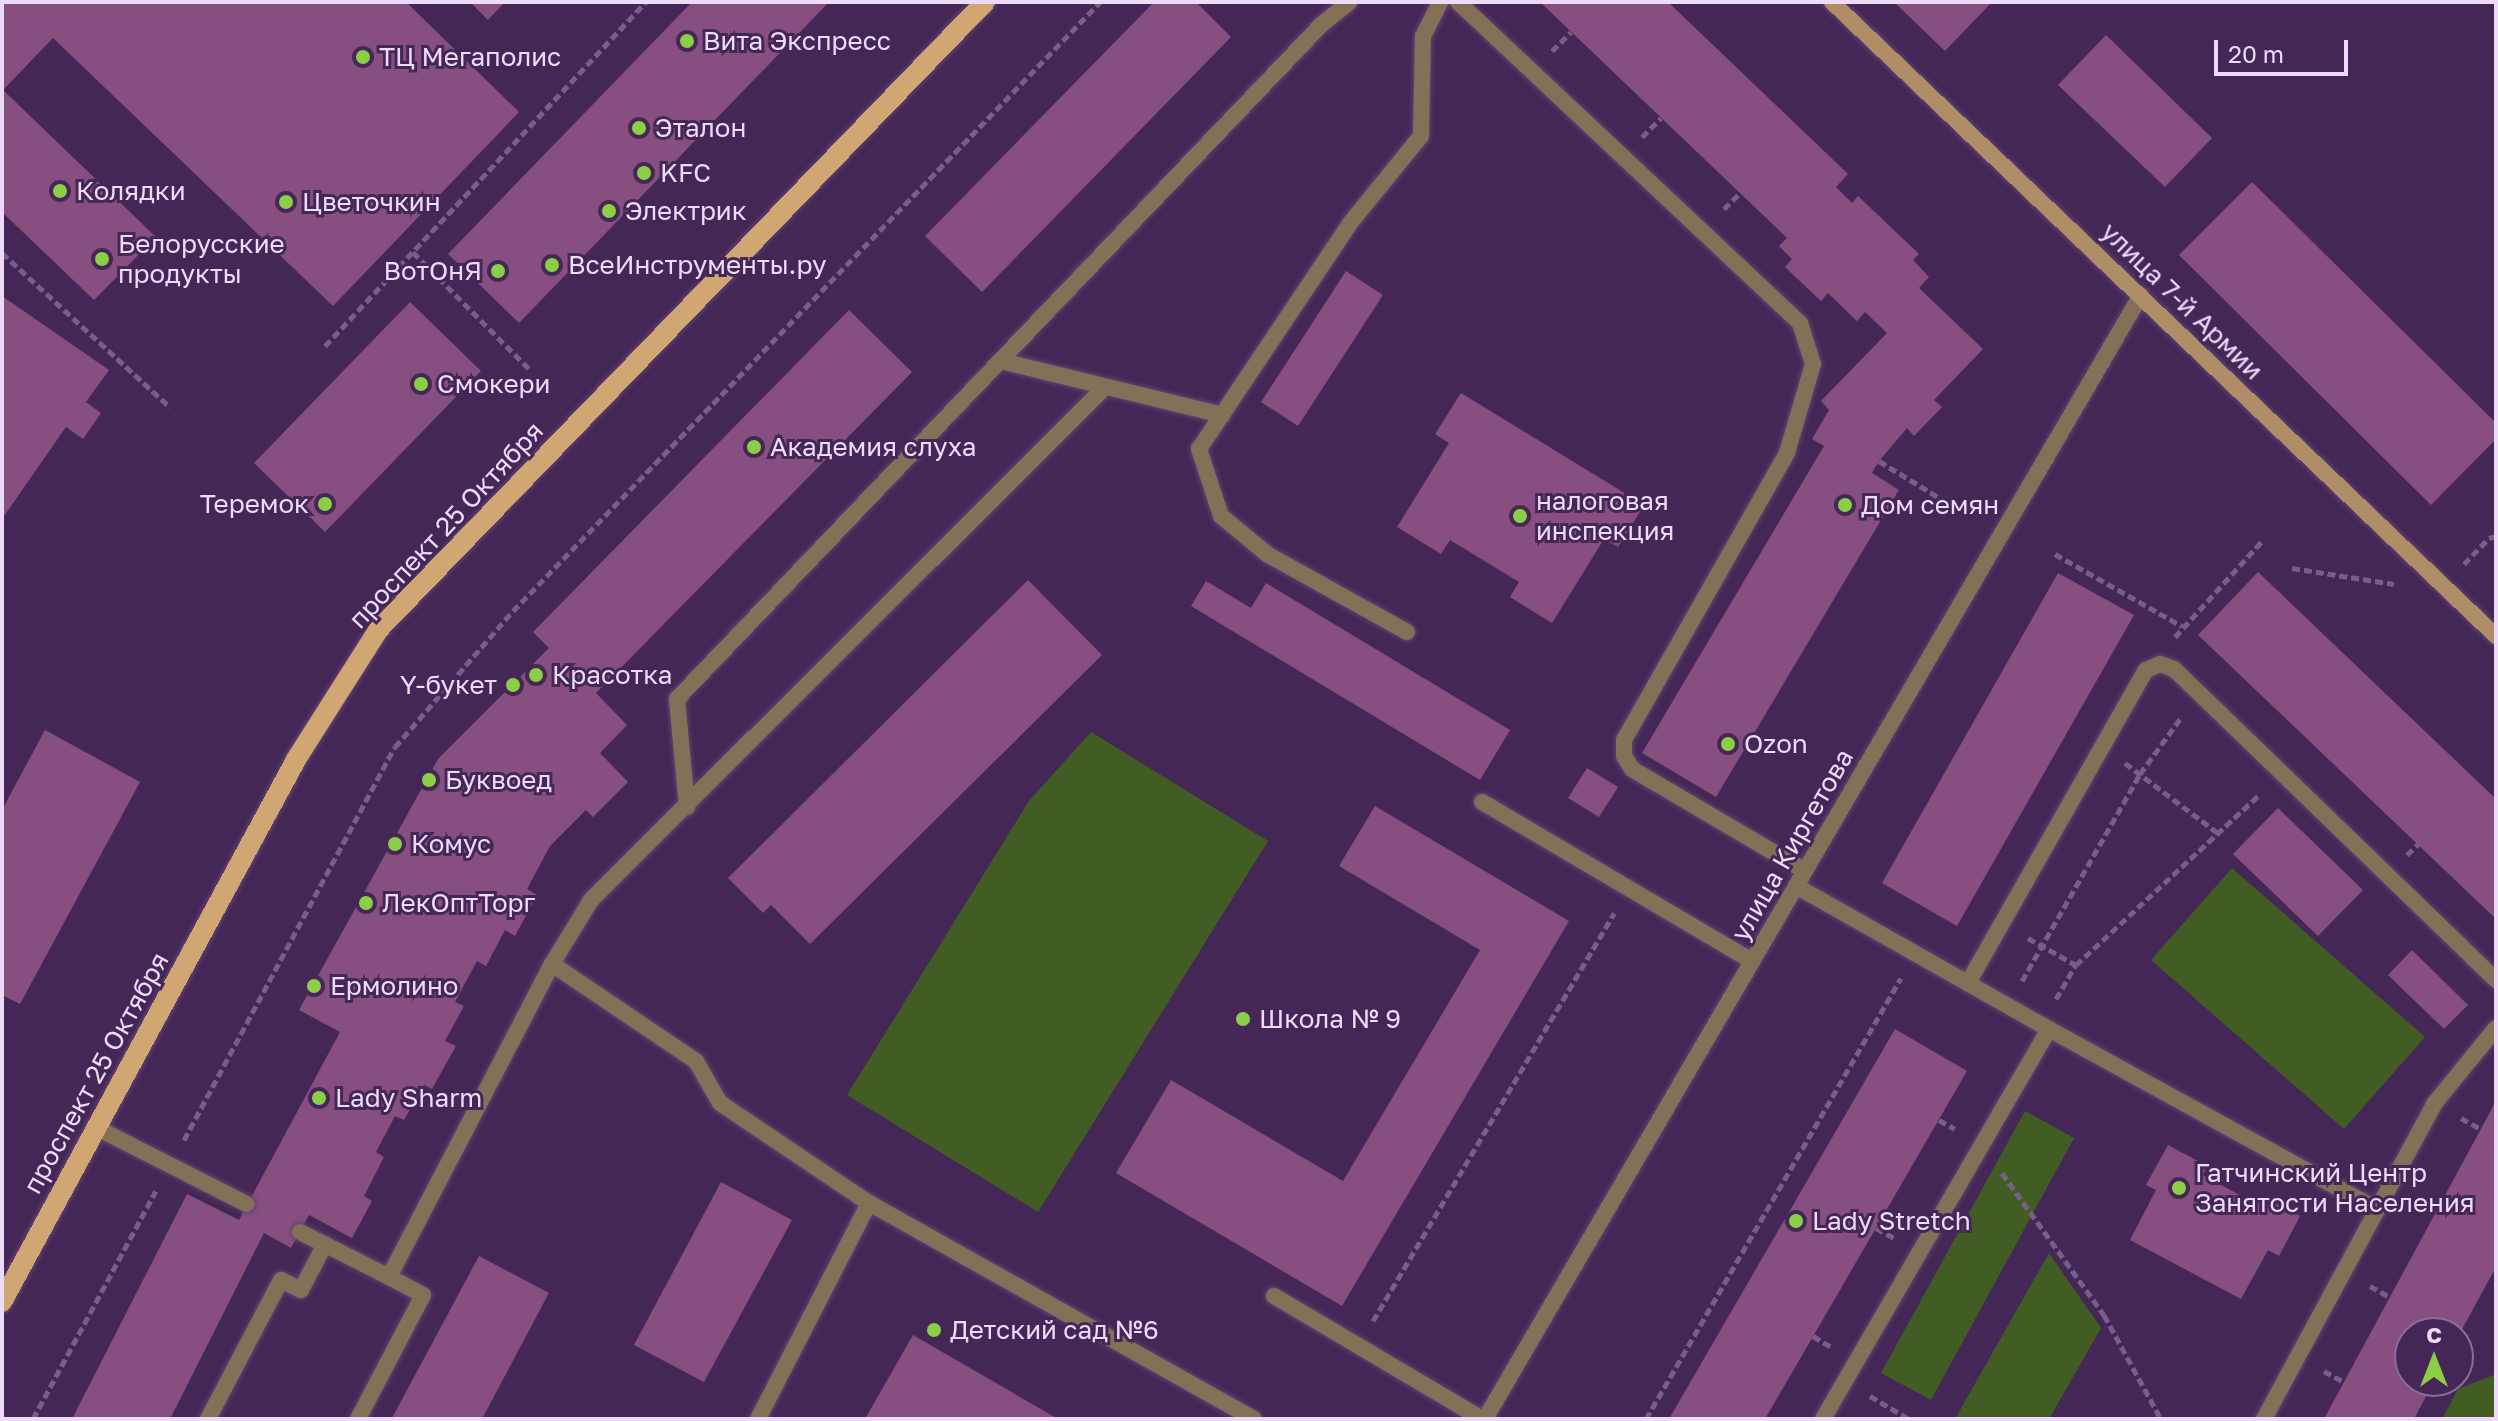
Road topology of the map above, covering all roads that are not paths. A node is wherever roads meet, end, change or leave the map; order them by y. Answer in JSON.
{"nodes":[{"id":1,"x":985,"y":2,"type":"edge"},
{"id":2,"x":1349,"y":2,"type":"edge"},
{"id":3,"x":1440,"y":2,"type":"edge"},
{"id":4,"x":1458,"y":2,"type":"edge"},
{"id":5,"x":1832,"y":2,"type":"edge"},
{"id":6,"x":2141,"y":295,"type":"junction"},
{"id":7,"x":1001,"y":361,"type":"junction"},
{"id":8,"x":1105,"y":387,"type":"junction"},
{"id":9,"x":1222,"y":415,"type":"junction"},
{"id":10,"x":1407,"y":632,"type":"dead end"},
{"id":11,"x":2496,"y":636,"type":"edge"},
{"id":12,"x":1482,"y":802,"type":"dead end"},
{"id":13,"x":687,"y":807,"type":"junction"},
{"id":14,"x":1800,"y":878,"type":"junction"},
{"id":15,"x":1752,"y":961,"type":"junction"},
{"id":16,"x":552,"y":964,"type":"junction"},
{"id":17,"x":2496,"y":980,"type":"edge"},
{"id":18,"x":1968,"y":983,"type":"junction"},
{"id":19,"x":2045,"y":1027,"type":"junction"},
{"id":20,"x":2496,"y":1028,"type":"edge"},
{"id":21,"x":95,"y":1127,"type":"junction"},
{"id":22,"x":869,"y":1203,"type":"junction"},
{"id":23,"x":247,"y":1204,"type":"dead end"},
{"id":24,"x":2377,"y":1209,"type":"junction"},
{"id":25,"x":300,"y":1232,"type":"dead end"},
{"id":26,"x":325,"y":1244,"type":"junction"},
{"id":27,"x":389,"y":1277,"type":"junction"},
{"id":28,"x":1274,"y":1296,"type":"dead end"},
{"id":29,"x":2,"y":1301,"type":"edge"},
{"id":30,"x":1246,"y":1417,"type":"edge"},
{"id":31,"x":208,"y":1419,"type":"edge"},
{"id":32,"x":358,"y":1419,"type":"edge"},
{"id":33,"x":758,"y":1419,"type":"edge"},
{"id":34,"x":1483,"y":1419,"type":"edge"},
{"id":35,"x":1823,"y":1419,"type":"edge"},
{"id":36,"x":2264,"y":1419,"type":"edge"}],
"edges":[{"from":1,"to":21,"type":"main road","name":"проспект 25 Октября"},
{"from":2,"to":7,"type":"street"},
{"from":3,"to":9,"type":"street"},
{"from":4,"to":14,"type":"street"},
{"from":5,"to":6,"type":"street","name":"улица 7-й Армии"},
{"from":6,"to":11,"type":"street","name":"улица 7-й Армии"},
{"from":6,"to":14,"type":"street","name":"улица Киргетова"},
{"from":7,"to":8,"type":"street"},
{"from":7,"to":13,"type":"street"},
{"from":8,"to":9,"type":"street"},
{"from":8,"to":13,"type":"street"},
{"from":9,"to":10,"type":"street"},
{"from":12,"to":15,"type":"street"},
{"from":13,"to":16,"type":"street"},
{"from":14,"to":15,"type":"street","name":"улица Киргетова"},
{"from":14,"to":18,"type":"street"},
{"from":15,"to":34,"type":"street","name":"улица Киргетова"},
{"from":16,"to":22,"type":"street"},
{"from":16,"to":27,"type":"street"},
{"from":17,"to":18,"type":"street"},
{"from":18,"to":19,"type":"street"},
{"from":19,"to":24,"type":"street"},
{"from":19,"to":35,"type":"street"},
{"from":20,"to":24,"type":"street"},
{"from":21,"to":23,"type":"street"},
{"from":21,"to":29,"type":"main road","name":"проспект 25 Октября"},
{"from":22,"to":30,"type":"street"},
{"from":22,"to":33,"type":"street"},
{"from":24,"to":36,"type":"street"},
{"from":25,"to":26,"type":"street"},
{"from":26,"to":27,"type":"street"},
{"from":26,"to":31,"type":"street"},
{"from":27,"to":32,"type":"street"},
{"from":28,"to":34,"type":"street"}]}
